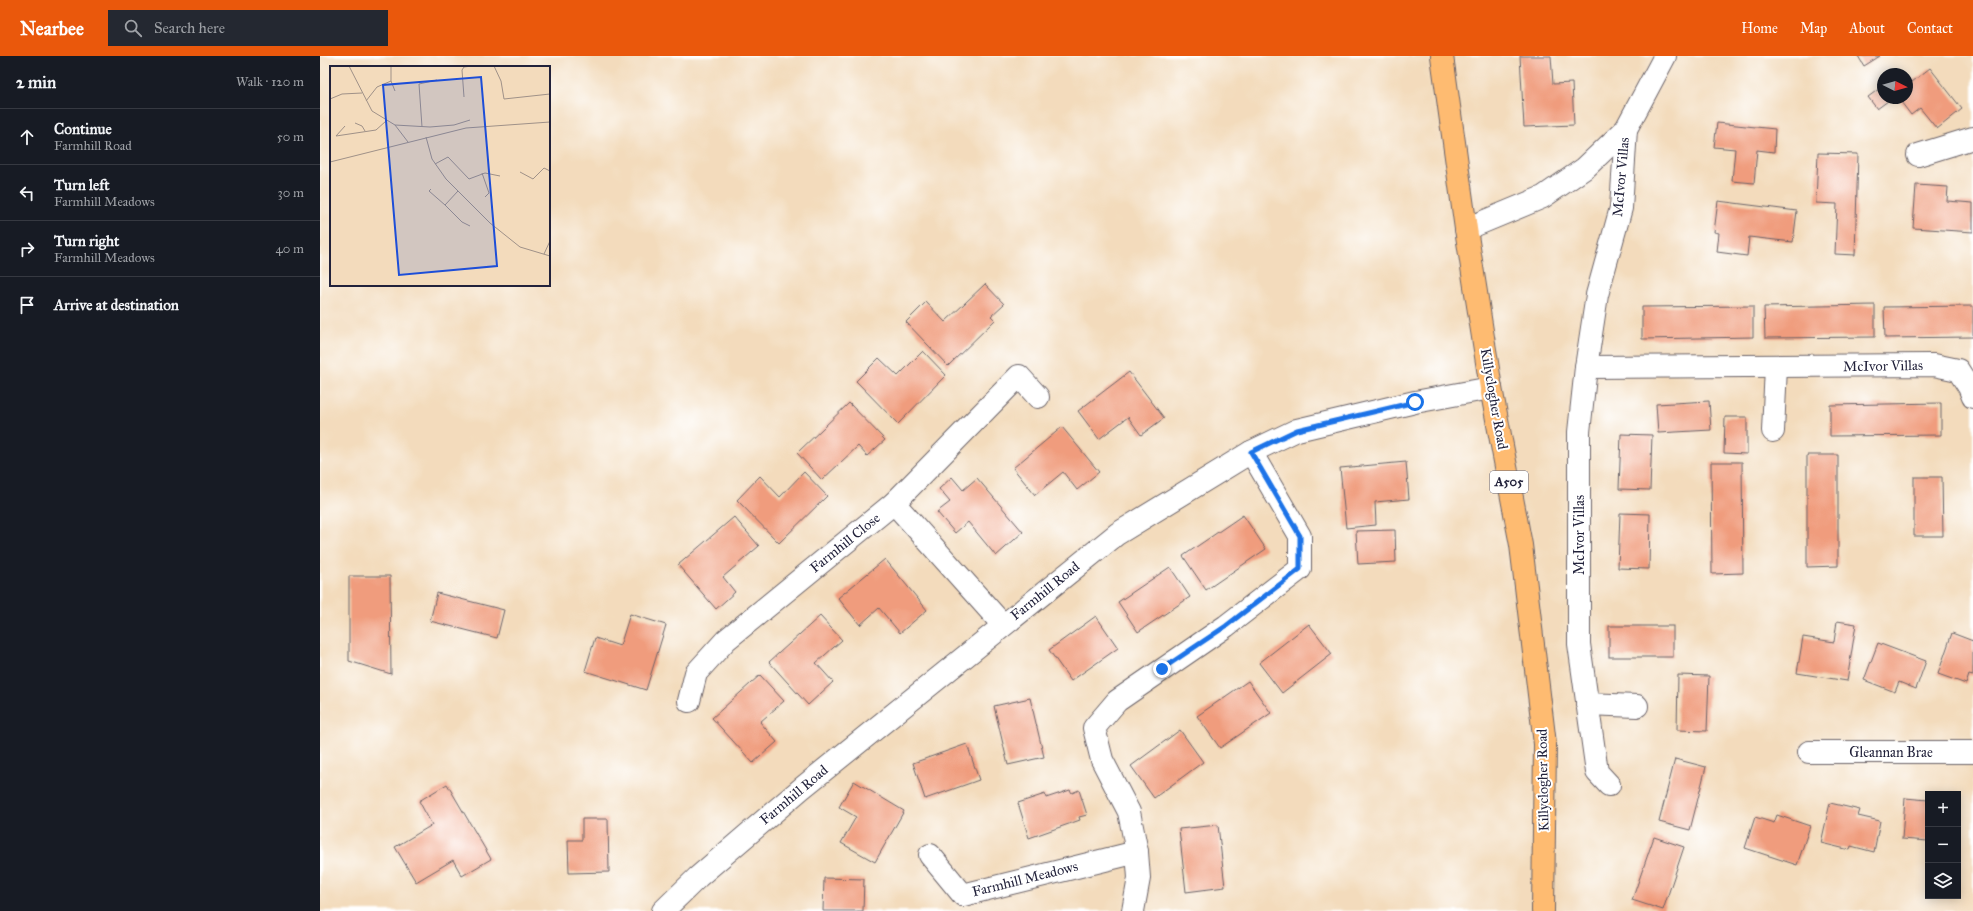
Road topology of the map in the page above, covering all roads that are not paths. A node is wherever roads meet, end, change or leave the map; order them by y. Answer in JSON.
{"nodes":[{"id":1,"x":1442,"y":56,"type":"edge"},
{"id":2,"x":1664,"y":57,"type":"edge"},
{"id":3,"x":1626,"y":129,"type":"junction"},
{"id":4,"x":1973,"y":138,"type":"edge"},
{"id":5,"x":1918,"y":156,"type":"dead end"},
{"id":6,"x":1466,"y":229,"type":"junction"},
{"id":7,"x":1586,"y":366,"type":"junction"},
{"id":8,"x":1776,"y":367,"type":"junction"},
{"id":9,"x":1491,"y":388,"type":"junction"},
{"id":10,"x":1038,"y":397,"type":"dead end"},
{"id":11,"x":1973,"y":397,"type":"edge"},
{"id":12,"x":1773,"y":431,"type":"dead end"},
{"id":13,"x":1251,"y":452,"type":"junction"},
{"id":14,"x":894,"y":503,"type":"junction"},
{"id":15,"x":1003,"y":625,"type":"junction"},
{"id":16,"x":689,"y":701,"type":"dead end"},
{"id":17,"x":1587,"y":704,"type":"junction"},
{"id":18,"x":1637,"y":706,"type":"dead end"},
{"id":19,"x":1809,"y":752,"type":"dead end"},
{"id":20,"x":1973,"y":752,"type":"edge"},
{"id":21,"x":1609,"y":785,"type":"dead end"},
{"id":22,"x":1137,"y":852,"type":"junction"},
{"id":23,"x":930,"y":855,"type":"dead end"},
{"id":24,"x":664,"y":911,"type":"edge"},
{"id":25,"x":1133,"y":911,"type":"edge"},
{"id":26,"x":1543,"y":911,"type":"edge"}],
"edges":[{"from":1,"to":6,"type":"highway","name":"Killyclogher Road","number":"A505"},
{"from":2,"to":3,"type":"street"},
{"from":3,"to":6,"type":"street"},
{"from":3,"to":7,"type":"street","name":"McIvor Villas"},
{"from":4,"to":5,"type":"street"},
{"from":6,"to":9,"type":"highway","name":"Killyclogher Road","number":"A505"},
{"from":7,"to":8,"type":"street","name":"McIvor Villas"},
{"from":7,"to":17,"type":"street","name":"McIvor Villas"},
{"from":8,"to":11,"type":"street","name":"McIvor Villas"},
{"from":8,"to":12,"type":"street"},
{"from":9,"to":13,"type":"street","name":"Farmhill Road"},
{"from":9,"to":26,"type":"highway","name":"Killyclogher Road","number":"A505"},
{"from":10,"to":14,"type":"street"},
{"from":13,"to":15,"type":"street","name":"Farmhill Road"},
{"from":13,"to":22,"type":"street"},
{"from":14,"to":15,"type":"street","name":"Farmhill Close"},
{"from":14,"to":16,"type":"street","name":"Farmhill Close"},
{"from":15,"to":24,"type":"street","name":"Farmhill Road"},
{"from":17,"to":18,"type":"street"},
{"from":17,"to":21,"type":"street","name":"McIvor Villas"},
{"from":19,"to":20,"type":"street","name":"Gleannan Brae"},
{"from":22,"to":23,"type":"street","name":"Farmhill Meadows"},
{"from":22,"to":25,"type":"street"}]}
